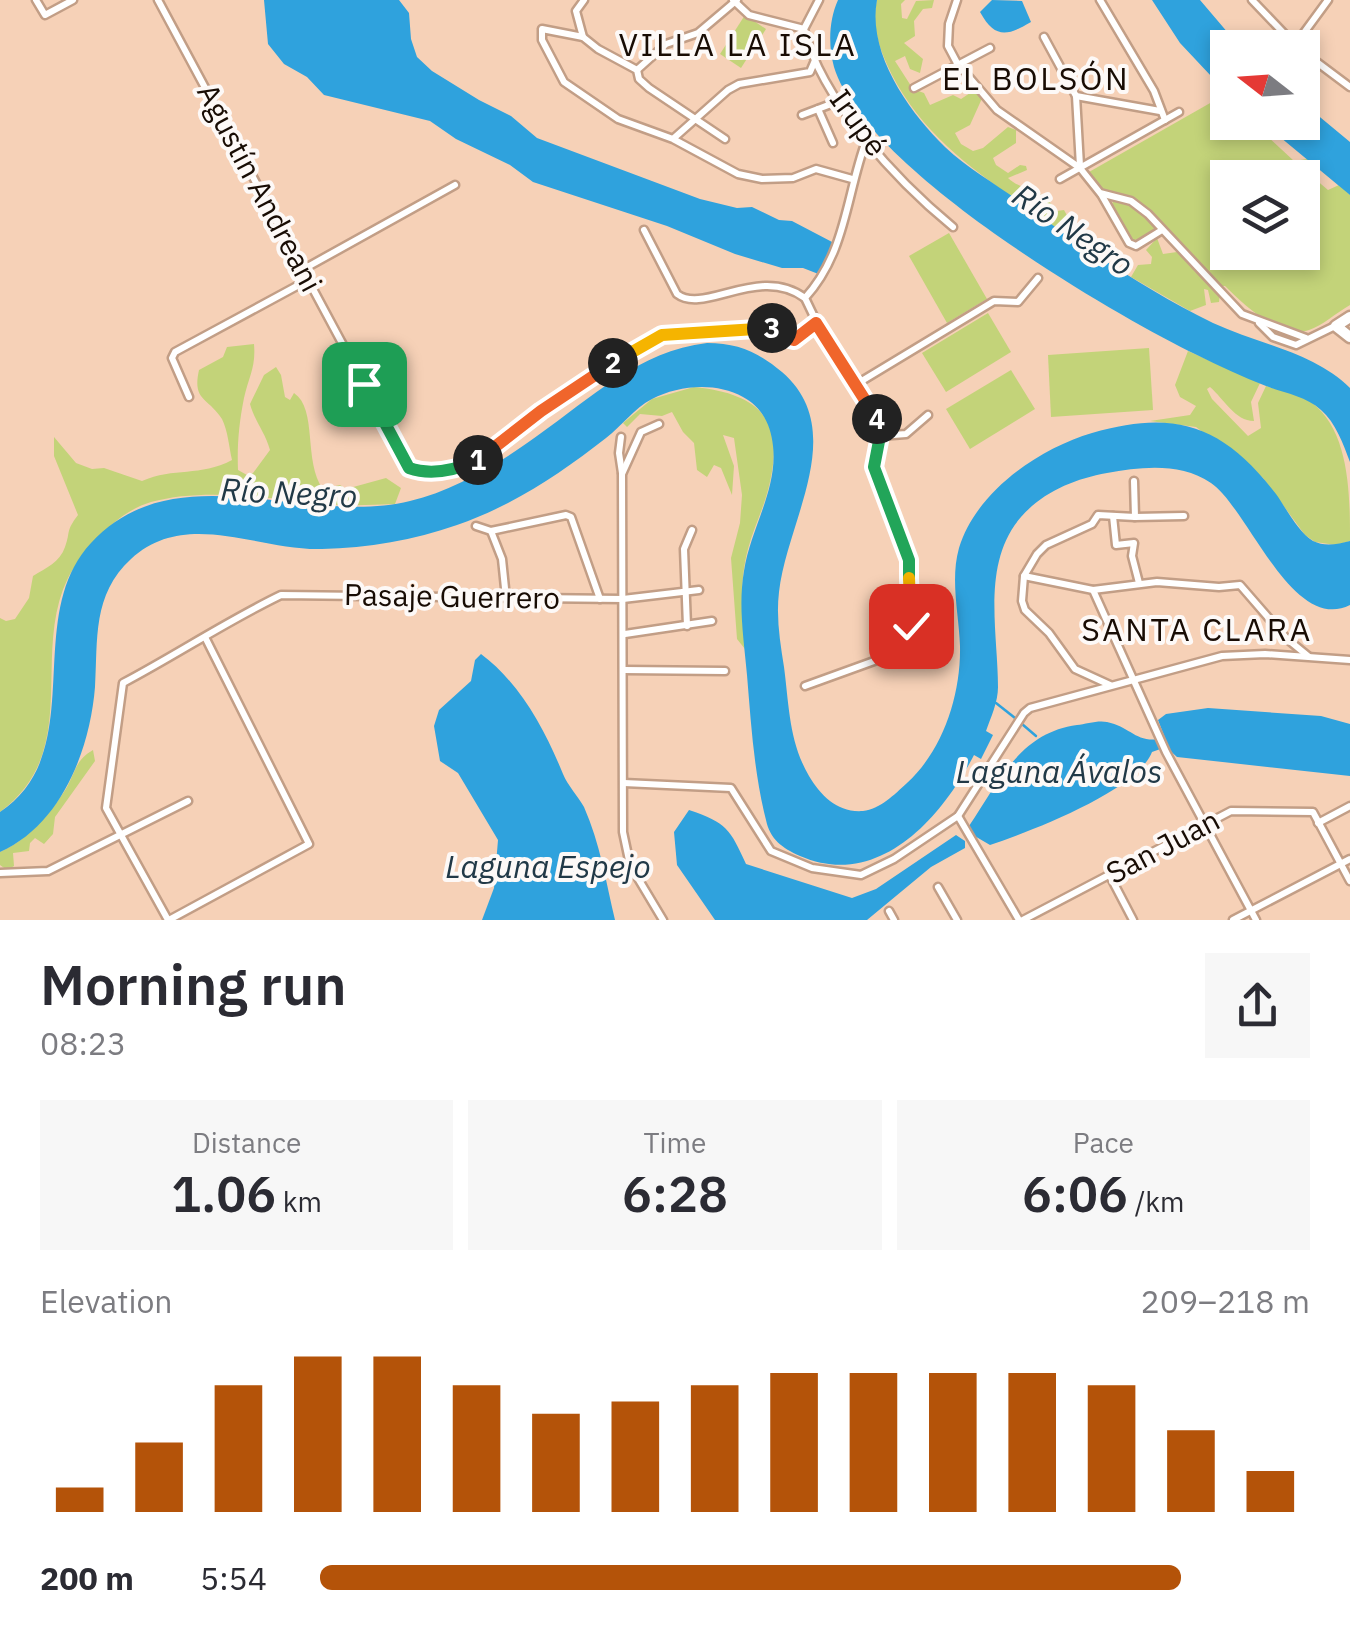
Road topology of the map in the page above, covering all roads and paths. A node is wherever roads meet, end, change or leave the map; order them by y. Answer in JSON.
{"nodes":[{"id":1,"x":36,"y":0,"type":"edge"},
{"id":2,"x":74,"y":0,"type":"edge"},
{"id":3,"x":158,"y":0,"type":"edge"},
{"id":4,"x":584,"y":0,"type":"edge"},
{"id":5,"x":735,"y":0,"type":"edge"},
{"id":6,"x":818,"y":0,"type":"edge"},
{"id":7,"x":957,"y":0,"type":"edge"},
{"id":8,"x":1100,"y":0,"type":"edge"},
{"id":9,"x":1252,"y":0,"type":"edge"},
{"id":10,"x":1328,"y":0,"type":"edge"},
{"id":11,"x":804,"y":29,"type":"junction"},
{"id":12,"x":1281,"y":30,"type":"edge"},
{"id":13,"x":1309,"y":30,"type":"edge"},
{"id":14,"x":583,"y":37,"type":"junction"},
{"id":15,"x":1044,"y":37,"type":"dead end"},
{"id":16,"x":990,"y":48,"type":"dead end"},
{"id":17,"x":816,"y":57,"type":"junction"},
{"id":18,"x":957,"y":63,"type":"junction"},
{"id":19,"x":1320,"y":64,"type":"edge"},
{"id":20,"x":637,"y":70,"type":"junction"},
{"id":21,"x":1350,"y":87,"type":"edge"},
{"id":22,"x":914,"y":88,"type":"dead end"},
{"id":23,"x":1076,"y":96,"type":"junction"},
{"id":24,"x":839,"y":100,"type":"junction"},
{"id":25,"x":818,"y":109,"type":"junction"},
{"id":26,"x":1179,"y":112,"type":"dead end"},
{"id":27,"x":802,"y":116,"type":"dead end"},
{"id":28,"x":1163,"y":116,"type":"junction"},
{"id":29,"x":696,"y":119,"type":"junction"},
{"id":30,"x":673,"y":138,"type":"junction"},
{"id":31,"x":725,"y":139,"type":"dead end"},
{"id":32,"x":866,"y":142,"type":"junction"},
{"id":33,"x":834,"y":143,"type":"dead end"},
{"id":34,"x":1080,"y":168,"type":"junction"},
{"id":35,"x":852,"y":179,"type":"junction"},
{"id":36,"x":1060,"y":179,"type":"dead end"},
{"id":37,"x":455,"y":185,"type":"dead end"},
{"id":38,"x":1100,"y":193,"type":"junction"},
{"id":39,"x":953,"y":227,"type":"dead end"},
{"id":40,"x":644,"y":230,"type":"dead end"},
{"id":41,"x":1162,"y":230,"type":"junction"},
{"id":42,"x":302,"y":270,"type":"junction"},
{"id":43,"x":1038,"y":278,"type":"dead end"},
{"id":44,"x":308,"y":280,"type":"junction"},
{"id":45,"x":806,"y":298,"type":"junction"},
{"id":46,"x":1350,"y":317,"type":"edge"},
{"id":47,"x":1254,"y":319,"type":"junction"},
{"id":48,"x":816,"y":323,"type":"junction"},
{"id":49,"x":1336,"y":326,"type":"junction"},
{"id":50,"x":1306,"y":338,"type":"junction"},
{"id":51,"x":1350,"y":338,"type":"edge"},
{"id":52,"x":855,"y":385,"type":"junction"},
{"id":53,"x":189,"y":398,"type":"dead end"},
{"id":54,"x":928,"y":415,"type":"dead end"},
{"id":55,"x":659,"y":424,"type":"dead end"},
{"id":56,"x":880,"y":436,"type":"junction"},
{"id":57,"x":621,"y":437,"type":"dead end"},
{"id":58,"x":622,"y":474,"type":"junction"},
{"id":59,"x":1134,"y":481,"type":"dead end"},
{"id":60,"x":1113,"y":516,"type":"junction"},
{"id":61,"x":1135,"y":516,"type":"junction"},
{"id":62,"x":1184,"y":516,"type":"dead end"},
{"id":63,"x":476,"y":526,"type":"dead end"},
{"id":64,"x":692,"y":530,"type":"dead end"},
{"id":65,"x":491,"y":531,"type":"junction"},
{"id":66,"x":1024,"y":576,"type":"junction"},
{"id":67,"x":1139,"y":583,"type":"junction"},
{"id":68,"x":699,"y":590,"type":"dead end"},
{"id":69,"x":1092,"y":590,"type":"junction"},
{"id":70,"x":683,"y":592,"type":"junction"},
{"id":71,"x":506,"y":598,"type":"junction"},
{"id":72,"x":600,"y":599,"type":"junction"},
{"id":73,"x":623,"y":599,"type":"junction"},
{"id":74,"x":712,"y":621,"type":"dead end"},
{"id":75,"x":687,"y":626,"type":"junction"},
{"id":76,"x":624,"y":634,"type":"junction"},
{"id":77,"x":206,"y":638,"type":"junction"},
{"id":78,"x":1286,"y":638,"type":"junction"},
{"id":79,"x":1274,"y":655,"type":"junction"},
{"id":80,"x":1309,"y":657,"type":"junction"},
{"id":81,"x":1350,"y":661,"type":"edge"},
{"id":82,"x":624,"y":670,"type":"junction"},
{"id":83,"x":725,"y":671,"type":"dead end"},
{"id":84,"x":1134,"y":682,"type":"junction"},
{"id":85,"x":805,"y":686,"type":"dead end"},
{"id":86,"x":1112,"y":686,"type":"junction"},
{"id":87,"x":624,"y":783,"type":"junction"},
{"id":88,"x":188,"y":801,"type":"dead end"},
{"id":89,"x":1350,"y":806,"type":"edge"},
{"id":90,"x":958,"y":816,"type":"junction"},
{"id":91,"x":1206,"y":823,"type":"junction"},
{"id":92,"x":1318,"y":823,"type":"junction"},
{"id":93,"x":121,"y":836,"type":"junction"},
{"id":94,"x":1350,"y":859,"type":"edge"},
{"id":95,"x":1341,"y":864,"type":"junction"},
{"id":96,"x":0,"y":873,"type":"edge"},
{"id":97,"x":1110,"y":876,"type":"junction"},
{"id":98,"x":1350,"y":882,"type":"edge"},
{"id":99,"x":938,"y":886,"type":"dead end"},
{"id":100,"x":1251,"y":910,"type":"junction"},
{"id":101,"x":889,"y":911,"type":"dead end"},
{"id":102,"x":168,"y":920,"type":"edge"},
{"id":103,"x":663,"y":920,"type":"edge"},
{"id":104,"x":894,"y":920,"type":"edge"},
{"id":105,"x":956,"y":920,"type":"edge"},
{"id":106,"x":1021,"y":920,"type":"edge"},
{"id":107,"x":1133,"y":920,"type":"edge"},
{"id":108,"x":1233,"y":920,"type":"edge"},
{"id":109,"x":1256,"y":920,"type":"edge"}],
"edges":[{"from":1,"to":2,"type":"street"},
{"from":3,"to":42,"type":"street","name":"Agustín Andreani"},
{"from":4,"to":14,"type":"street"},
{"from":5,"to":11,"type":"street"},
{"from":5,"to":20,"type":"street"},
{"from":6,"to":11,"type":"street"},
{"from":7,"to":18,"type":"street"},
{"from":8,"to":28,"type":"street"},
{"from":9,"to":12,"type":"street"},
{"from":10,"to":13,"type":"street"},
{"from":11,"to":17,"type":"street","name":"Irupé"},
{"from":14,"to":20,"type":"street"},
{"from":14,"to":30,"type":"street"},
{"from":15,"to":23,"type":"street"},
{"from":16,"to":18,"type":"street"},
{"from":17,"to":24,"type":"street","name":"Irupé"},
{"from":17,"to":29,"type":"street"},
{"from":18,"to":22,"type":"street"},
{"from":18,"to":34,"type":"street"},
{"from":19,"to":21,"type":"street"},
{"from":20,"to":29,"type":"street"},
{"from":23,"to":28,"type":"street"},
{"from":23,"to":34,"type":"street"},
{"from":24,"to":25,"type":"street"},
{"from":24,"to":32,"type":"street","name":"Irupé"},
{"from":25,"to":27,"type":"street"},
{"from":25,"to":33,"type":"street"},
{"from":26,"to":28,"type":"street"},
{"from":28,"to":34,"type":"street"},
{"from":29,"to":30,"type":"street"},
{"from":29,"to":31,"type":"street"},
{"from":30,"to":35,"type":"street"},
{"from":32,"to":35,"type":"street"},
{"from":32,"to":39,"type":"street","name":"Irupé"},
{"from":34,"to":36,"type":"street"},
{"from":34,"to":38,"type":"street"},
{"from":35,"to":45,"type":"street"},
{"from":37,"to":42,"type":"street"},
{"from":38,"to":41,"type":"street"},
{"from":38,"to":41,"type":"street"},
{"from":40,"to":45,"type":"street"},
{"from":41,"to":47,"type":"street"},
{"from":42,"to":44,"type":"street","name":"Agustín Andreani"},
{"from":43,"to":52,"type":"street"},
{"from":44,"to":48,"type":"street","name":"Agustín Andreani"},
{"from":44,"to":53,"type":"street"},
{"from":45,"to":48,"type":"street"},
{"from":46,"to":49,"type":"street"},
{"from":47,"to":50,"type":"street"},
{"from":47,"to":50,"type":"street"},
{"from":48,"to":52,"type":"street"},
{"from":49,"to":50,"type":"street"},
{"from":49,"to":51,"type":"street"},
{"from":52,"to":56,"type":"street"},
{"from":54,"to":56,"type":"street"},
{"from":55,"to":58,"type":"street"},
{"from":56,"to":85,"type":"street"},
{"from":57,"to":58,"type":"street"},
{"from":58,"to":73,"type":"street"},
{"from":59,"to":61,"type":"street"},
{"from":60,"to":61,"type":"street"},
{"from":60,"to":66,"type":"street"},
{"from":60,"to":67,"type":"street"},
{"from":61,"to":62,"type":"street"},
{"from":63,"to":65,"type":"street"},
{"from":64,"to":70,"type":"street"},
{"from":65,"to":71,"type":"street"},
{"from":65,"to":72,"type":"street"},
{"from":66,"to":69,"type":"street"},
{"from":66,"to":86,"type":"street"},
{"from":67,"to":69,"type":"street"},
{"from":67,"to":78,"type":"street"},
{"from":68,"to":70,"type":"street","name":"Pasaje Guerrero"},
{"from":69,"to":84,"type":"street"},
{"from":70,"to":73,"type":"street","name":"Pasaje Guerrero"},
{"from":70,"to":75,"type":"street"},
{"from":71,"to":72,"type":"street","name":"Pasaje Guerrero"},
{"from":71,"to":77,"type":"street","name":"Pasaje Guerrero"},
{"from":72,"to":73,"type":"street","name":"Pasaje Guerrero"},
{"from":73,"to":76,"type":"street"},
{"from":74,"to":75,"type":"street"},
{"from":75,"to":76,"type":"street"},
{"from":76,"to":82,"type":"street"},
{"from":77,"to":93,"type":"street"},
{"from":77,"to":102,"type":"street"},
{"from":78,"to":79,"type":"street"},
{"from":78,"to":80,"type":"street"},
{"from":79,"to":80,"type":"street"},
{"from":79,"to":84,"type":"street"},
{"from":80,"to":81,"type":"street"},
{"from":82,"to":83,"type":"street"},
{"from":82,"to":87,"type":"street"},
{"from":84,"to":86,"type":"street"},
{"from":84,"to":91,"type":"street"},
{"from":86,"to":90,"type":"street"},
{"from":87,"to":90,"type":"street"},
{"from":87,"to":103,"type":"street"},
{"from":88,"to":93,"type":"street"},
{"from":89,"to":92,"type":"street"},
{"from":90,"to":106,"type":"street"},
{"from":91,"to":92,"type":"street","name":"San Juan"},
{"from":91,"to":97,"type":"street","name":"San Juan"},
{"from":91,"to":100,"type":"street"},
{"from":92,"to":95,"type":"street"},
{"from":93,"to":96,"type":"street"},
{"from":93,"to":102,"type":"street"},
{"from":94,"to":95,"type":"street"},
{"from":95,"to":98,"type":"street"},
{"from":95,"to":100,"type":"street"},
{"from":97,"to":106,"type":"street","name":"San Juan"},
{"from":97,"to":107,"type":"street"},
{"from":99,"to":105,"type":"street"},
{"from":100,"to":108,"type":"street"},
{"from":100,"to":109,"type":"street"},
{"from":101,"to":104,"type":"street"}]}
